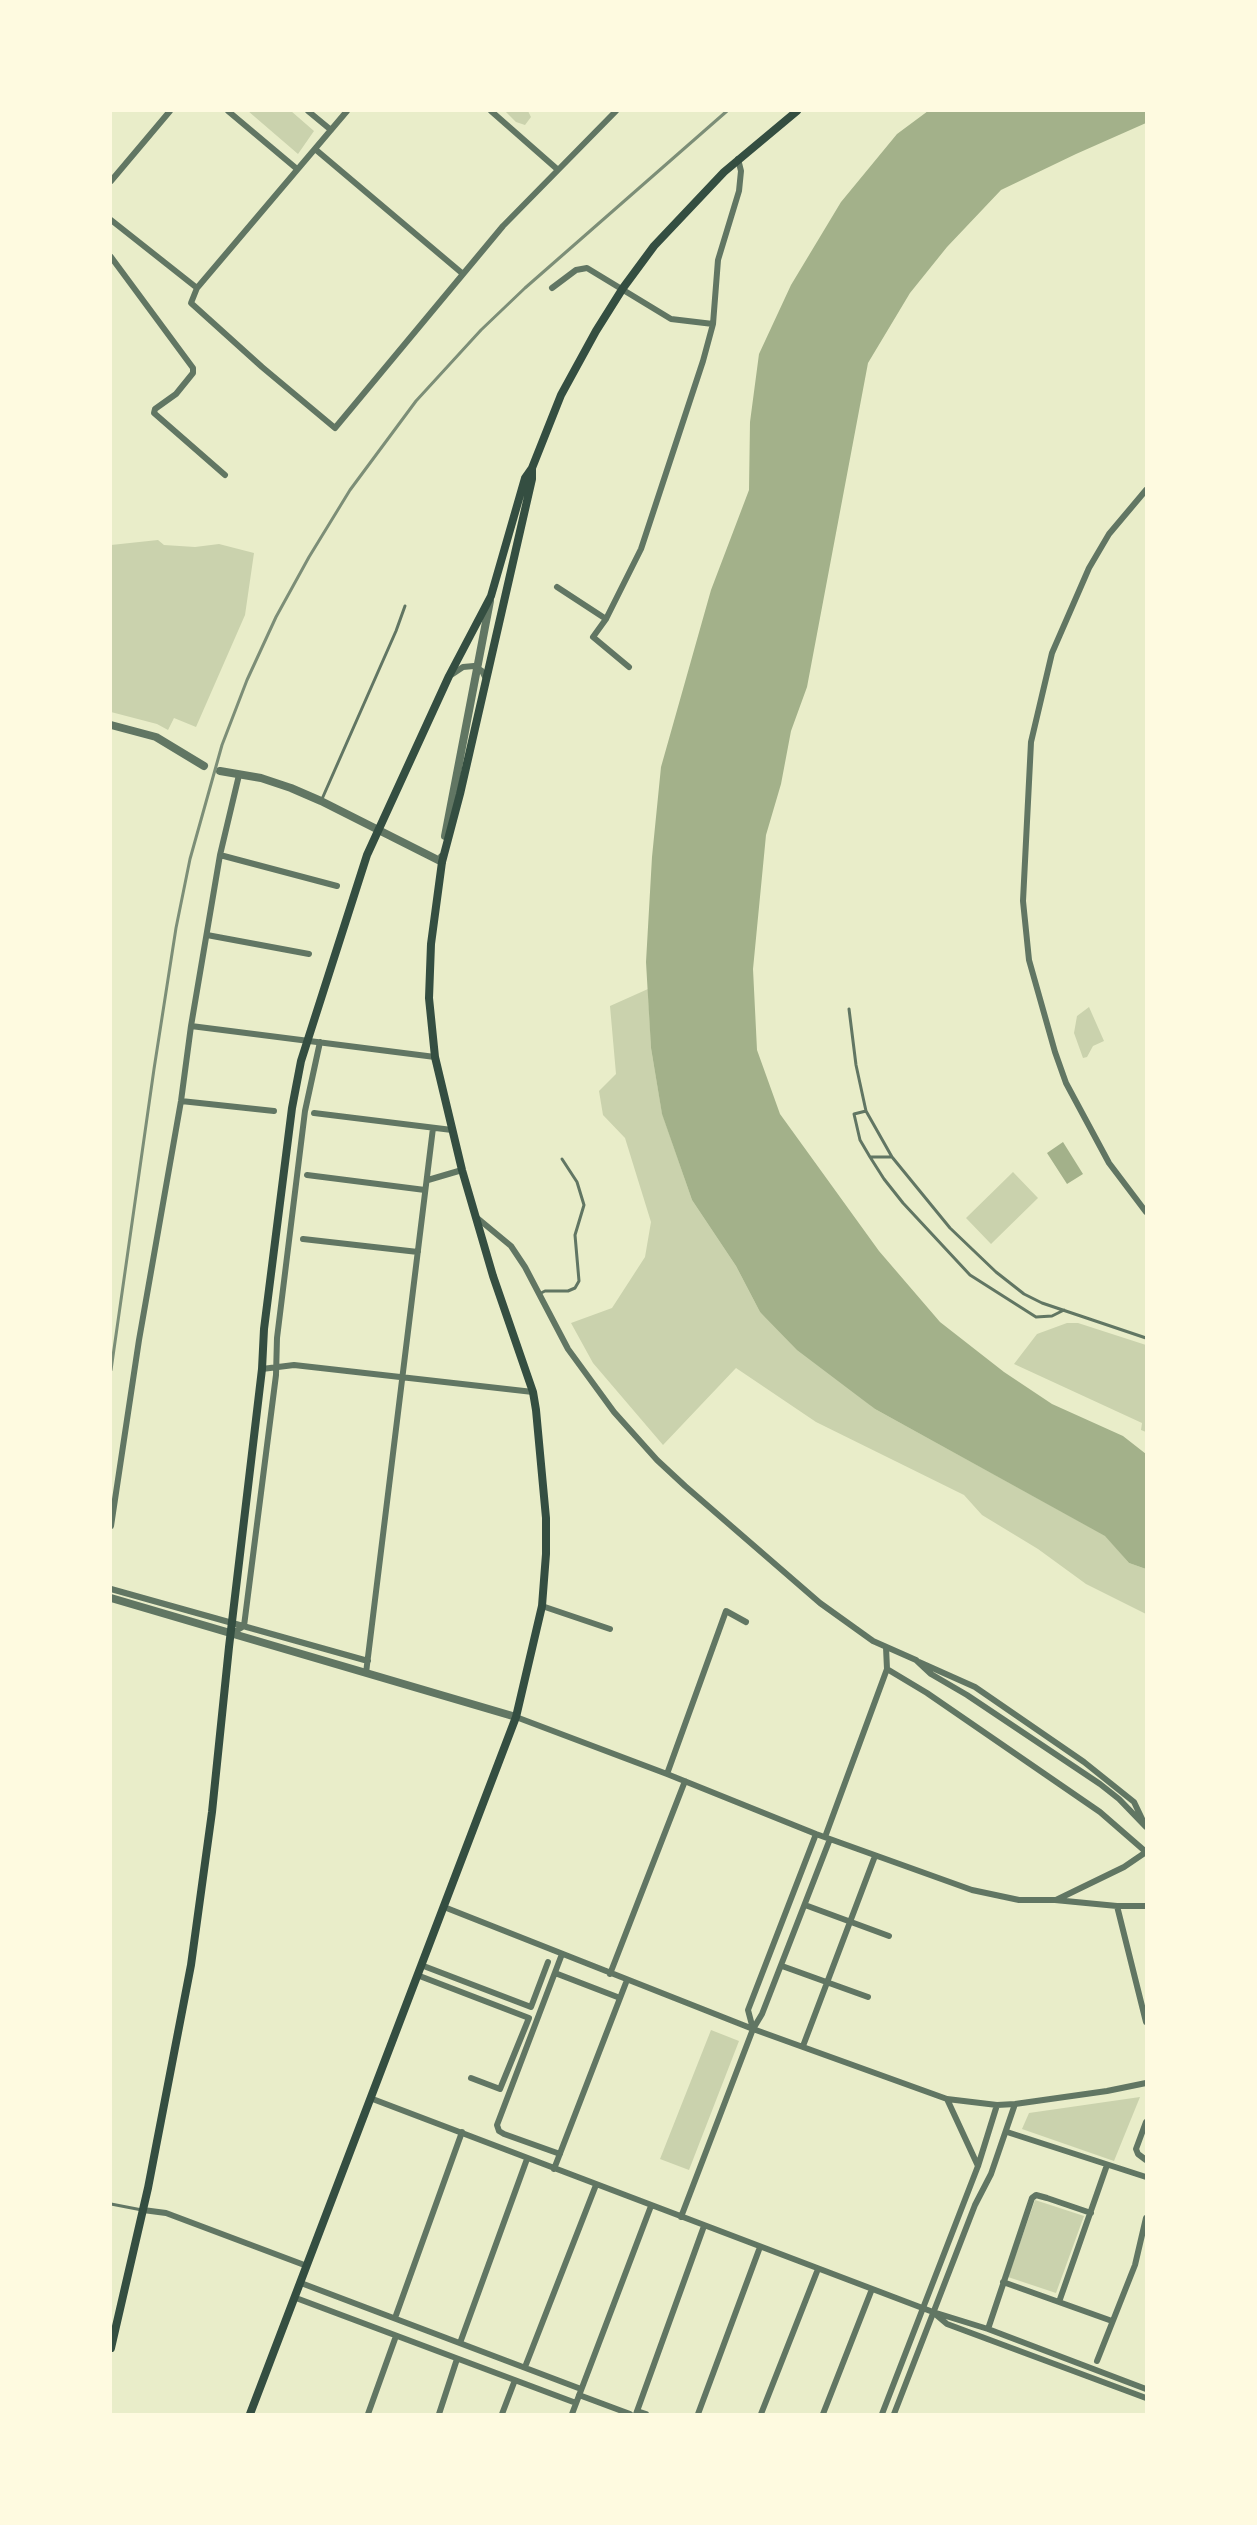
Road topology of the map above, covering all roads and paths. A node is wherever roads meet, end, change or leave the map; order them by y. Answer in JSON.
{"nodes":[{"id":1,"x":170,"y":111,"type":"edge"},
{"id":2,"x":228,"y":111,"type":"edge"},
{"id":3,"x":308,"y":111,"type":"edge"},
{"id":4,"x":347,"y":111,"type":"edge"},
{"id":5,"x":491,"y":111,"type":"edge"},
{"id":6,"x":616,"y":111,"type":"edge"},
{"id":7,"x":797,"y":111,"type":"edge"},
{"id":8,"x":331,"y":130,"type":"junction"},
{"id":9,"x":315,"y":149,"type":"junction"},
{"id":10,"x":738,"y":159,"type":"junction"},
{"id":11,"x":297,"y":169,"type":"junction"},
{"id":12,"x":557,"y":169,"type":"junction"},
{"id":13,"x":111,"y":181,"type":"edge"},
{"id":14,"x":111,"y":220,"type":"edge"},
{"id":15,"x":111,"y":257,"type":"edge"},
{"id":16,"x":463,"y":273,"type":"junction"},
{"id":17,"x":197,"y":288,"type":"junction"},
{"id":18,"x":552,"y":288,"type":"dead end"},
{"id":19,"x":623,"y":288,"type":"junction"},
{"id":20,"x":713,"y":324,"type":"junction"},
{"id":21,"x":532,"y":468,"type":"junction"},
{"id":22,"x":225,"y":475,"type":"dead end"},
{"id":23,"x":1146,"y":490,"type":"edge"},
{"id":24,"x":557,"y":587,"type":"dead end"},
{"id":25,"x":491,"y":596,"type":"junction"},
{"id":26,"x":405,"y":606,"type":"dead end"},
{"id":27,"x":606,"y":619,"type":"junction"},
{"id":28,"x":477,"y":667,"type":"junction"},
{"id":29,"x":629,"y":667,"type":"dead end"},
{"id":30,"x":449,"y":676,"type":"junction"},
{"id":31,"x":486,"y":679,"type":"junction"},
{"id":32,"x":111,"y":725,"type":"edge"},
{"id":33,"x":204,"y":766,"type":"dead end"},
{"id":34,"x":220,"y":771,"type":"dead end"},
{"id":35,"x":239,"y":775,"type":"junction"},
{"id":36,"x":321,"y":801,"type":"junction"},
{"id":37,"x":378,"y":830,"type":"junction"},
{"id":38,"x":220,"y":855,"type":"junction"},
{"id":39,"x":442,"y":862,"type":"junction"},
{"id":40,"x":337,"y":886,"type":"dead end"},
{"id":41,"x":207,"y":935,"type":"junction"},
{"id":42,"x":309,"y":954,"type":"dead end"},
{"id":43,"x":849,"y":1009,"type":"dead end"},
{"id":44,"x":191,"y":1026,"type":"junction"},
{"id":45,"x":306,"y":1040,"type":"junction"},
{"id":46,"x":320,"y":1042,"type":"junction"},
{"id":47,"x":435,"y":1057,"type":"junction"},
{"id":48,"x":182,"y":1101,"type":"junction"},
{"id":49,"x":274,"y":1111,"type":"dead end"},
{"id":50,"x":866,"y":1111,"type":"junction"},
{"id":51,"x":314,"y":1113,"type":"dead end"},
{"id":52,"x":433,"y":1128,"type":"junction"},
{"id":53,"x":452,"y":1130,"type":"junction"},
{"id":54,"x":870,"y":1156,"type":"junction"},
{"id":55,"x":892,"y":1157,"type":"junction"},
{"id":56,"x":562,"y":1159,"type":"dead end"},
{"id":57,"x":462,"y":1170,"type":"junction"},
{"id":58,"x":307,"y":1175,"type":"dead end"},
{"id":59,"x":428,"y":1180,"type":"junction"},
{"id":60,"x":425,"y":1190,"type":"junction"},
{"id":61,"x":1146,"y":1212,"type":"edge"},
{"id":62,"x":474,"y":1216,"type":"junction"},
{"id":63,"x":303,"y":1239,"type":"dead end"},
{"id":64,"x":418,"y":1252,"type":"junction"},
{"id":65,"x":539,"y":1294,"type":"junction"},
{"id":66,"x":1064,"y":1310,"type":"junction"},
{"id":67,"x":1146,"y":1338,"type":"edge"},
{"id":68,"x":277,"y":1366,"type":"junction"},
{"id":69,"x":262,"y":1368,"type":"junction"},
{"id":70,"x":401,"y":1378,"type":"junction"},
{"id":71,"x":532,"y":1392,"type":"junction"},
{"id":72,"x":111,"y":1526,"type":"edge"},
{"id":73,"x":111,"y":1589,"type":"edge"},
{"id":74,"x":111,"y":1598,"type":"edge"},
{"id":75,"x":542,"y":1606,"type":"junction"},
{"id":76,"x":746,"y":1622,"type":"dead end"},
{"id":77,"x":232,"y":1623,"type":"junction"},
{"id":78,"x":244,"y":1626,"type":"junction"},
{"id":79,"x":610,"y":1629,"type":"dead end"},
{"id":80,"x":230,"y":1634,"type":"junction"},
{"id":81,"x":886,"y":1647,"type":"junction"},
{"id":82,"x":916,"y":1660,"type":"junction"},
{"id":83,"x":368,"y":1661,"type":"junction"},
{"id":84,"x":886,"y":1669,"type":"junction"},
{"id":85,"x":366,"y":1673,"type":"junction"},
{"id":86,"x":516,"y":1717,"type":"junction"},
{"id":87,"x":667,"y":1774,"type":"junction"},
{"id":88,"x":685,"y":1781,"type":"junction"},
{"id":89,"x":1146,"y":1827,"type":"edge"},
{"id":90,"x":816,"y":1834,"type":"junction"},
{"id":91,"x":828,"y":1838,"type":"junction"},
{"id":92,"x":1146,"y":1852,"type":"edge"},
{"id":93,"x":874,"y":1856,"type":"junction"},
{"id":94,"x":1055,"y":1900,"type":"junction"},
{"id":95,"x":805,"y":1905,"type":"junction"},
{"id":96,"x":1117,"y":1906,"type":"junction"},
{"id":97,"x":1146,"y":1906,"type":"edge"},
{"id":98,"x":444,"y":1907,"type":"junction"},
{"id":99,"x":850,"y":1921,"type":"junction"},
{"id":100,"x":889,"y":1936,"type":"dead end"},
{"id":101,"x":562,"y":1954,"type":"junction"},
{"id":102,"x":548,"y":1962,"type":"dead end"},
{"id":103,"x":421,"y":1965,"type":"junction"},
{"id":104,"x":782,"y":1966,"type":"junction"},
{"id":105,"x":555,"y":1973,"type":"junction"},
{"id":106,"x":610,"y":1974,"type":"junction"},
{"id":107,"x":417,"y":1975,"type":"junction"},
{"id":108,"x":627,"y":1980,"type":"junction"},
{"id":109,"x":827,"y":1982,"type":"junction"},
{"id":110,"x":868,"y":1997,"type":"dead end"},
{"id":111,"x":620,"y":1998,"type":"junction"},
{"id":112,"x":1146,"y":2022,"type":"edge"},
{"id":113,"x":753,"y":2029,"type":"junction"},
{"id":114,"x":803,"y":2046,"type":"junction"},
{"id":115,"x":471,"y":2078,"type":"dead end"},
{"id":116,"x":1146,"y":2083,"type":"edge"},
{"id":117,"x":370,"y":2098,"type":"junction"},
{"id":118,"x":947,"y":2099,"type":"junction"},
{"id":119,"x":1015,"y":2104,"type":"junction"},
{"id":120,"x":998,"y":2105,"type":"junction"},
{"id":121,"x":1146,"y":2122,"type":"edge"},
{"id":122,"x":462,"y":2132,"type":"junction"},
{"id":123,"x":1007,"y":2132,"type":"junction"},
{"id":124,"x":560,"y":2154,"type":"junction"},
{"id":125,"x":527,"y":2159,"type":"junction"},
{"id":126,"x":1146,"y":2160,"type":"edge"},
{"id":127,"x":1107,"y":2165,"type":"junction"},
{"id":128,"x":978,"y":2166,"type":"junction"},
{"id":129,"x":554,"y":2169,"type":"junction"},
{"id":130,"x":1146,"y":2177,"type":"edge"},
{"id":131,"x":596,"y":2186,"type":"junction"},
{"id":132,"x":111,"y":2204,"type":"edge"},
{"id":133,"x":651,"y":2206,"type":"junction"},
{"id":134,"x":143,"y":2210,"type":"junction"},
{"id":135,"x":1090,"y":2213,"type":"junction"},
{"id":136,"x":681,"y":2217,"type":"junction"},
{"id":137,"x":1146,"y":2218,"type":"edge"},
{"id":138,"x":704,"y":2226,"type":"junction"},
{"id":139,"x":760,"y":2247,"type":"junction"},
{"id":140,"x":307,"y":2266,"type":"junction"},
{"id":141,"x":818,"y":2269,"type":"junction"},
{"id":142,"x":1003,"y":2282,"type":"junction"},
{"id":143,"x":301,"y":2283,"type":"junction"},
{"id":144,"x":872,"y":2289,"type":"junction"},
{"id":145,"x":296,"y":2298,"type":"junction"},
{"id":146,"x":1059,"y":2302,"type":"junction"},
{"id":147,"x":922,"y":2308,"type":"junction"},
{"id":148,"x":933,"y":2312,"type":"junction"},
{"id":149,"x":394,"y":2318,"type":"junction"},
{"id":150,"x":1113,"y":2321,"type":"junction"},
{"id":151,"x":988,"y":2329,"type":"junction"},
{"id":152,"x":396,"y":2336,"type":"junction"},
{"id":153,"x":460,"y":2343,"type":"junction"},
{"id":154,"x":111,"y":2348,"type":"edge"},
{"id":155,"x":457,"y":2359,"type":"junction"},
{"id":156,"x":1097,"y":2361,"type":"dead end"},
{"id":157,"x":525,"y":2367,"type":"junction"},
{"id":158,"x":514,"y":2380,"type":"junction"},
{"id":159,"x":1146,"y":2389,"type":"edge"},
{"id":160,"x":580,"y":2392,"type":"junction"},
{"id":161,"x":1146,"y":2398,"type":"edge"},
{"id":162,"x":576,"y":2403,"type":"junction"},
{"id":163,"x":636,"y":2412,"type":"edge"},
{"id":164,"x":250,"y":2414,"type":"edge"},
{"id":165,"x":368,"y":2414,"type":"edge"},
{"id":166,"x":439,"y":2414,"type":"edge"},
{"id":167,"x":502,"y":2414,"type":"edge"},
{"id":168,"x":572,"y":2414,"type":"edge"},
{"id":169,"x":630,"y":2414,"type":"edge"},
{"id":170,"x":646,"y":2414,"type":"edge"},
{"id":171,"x":698,"y":2414,"type":"edge"},
{"id":172,"x":761,"y":2414,"type":"edge"},
{"id":173,"x":824,"y":2414,"type":"edge"},
{"id":174,"x":882,"y":2414,"type":"edge"},
{"id":175,"x":894,"y":2414,"type":"edge"}],
"edges":[{"from":1,"to":13,"type":"street"},
{"from":2,"to":11,"type":"street"},
{"from":3,"to":8,"type":"street"},
{"from":4,"to":8,"type":"street"},
{"from":5,"to":12,"type":"street"},
{"from":6,"to":12,"type":"street"},
{"from":7,"to":10,"type":"main road"},
{"from":8,"to":9,"type":"street"},
{"from":9,"to":11,"type":"street"},
{"from":9,"to":16,"type":"street"},
{"from":10,"to":19,"type":"main road"},
{"from":10,"to":20,"type":"street"},
{"from":11,"to":17,"type":"street"},
{"from":12,"to":16,"type":"street"},
{"from":14,"to":17,"type":"street"},
{"from":15,"to":22,"type":"street"},
{"from":16,"to":17,"type":"street"},
{"from":18,"to":19,"type":"street"},
{"from":19,"to":20,"type":"street"},
{"from":19,"to":21,"type":"main road"},
{"from":20,"to":27,"type":"street"},
{"from":21,"to":25,"type":"main road"},
{"from":21,"to":31,"type":"main road"},
{"from":23,"to":61,"type":"street"},
{"from":24,"to":27,"type":"street"},
{"from":25,"to":28,"type":"street"},
{"from":25,"to":30,"type":"main road"},
{"from":26,"to":36,"type":"lane"},
{"from":27,"to":29,"type":"street"},
{"from":28,"to":30,"type":"street"},
{"from":28,"to":31,"type":"street"},
{"from":28,"to":39,"type":"street"},
{"from":30,"to":37,"type":"main road"},
{"from":31,"to":39,"type":"main road"},
{"from":32,"to":33,"type":"street"},
{"from":34,"to":35,"type":"street"},
{"from":35,"to":36,"type":"street"},
{"from":35,"to":38,"type":"street"},
{"from":36,"to":37,"type":"street"},
{"from":37,"to":39,"type":"street"},
{"from":37,"to":45,"type":"main road"},
{"from":38,"to":40,"type":"street"},
{"from":38,"to":41,"type":"street"},
{"from":39,"to":47,"type":"main road"},
{"from":41,"to":42,"type":"street"},
{"from":41,"to":44,"type":"street"},
{"from":43,"to":50,"type":"lane"},
{"from":44,"to":45,"type":"street"},
{"from":44,"to":48,"type":"street"},
{"from":45,"to":46,"type":"street"},
{"from":45,"to":69,"type":"main road"},
{"from":46,"to":47,"type":"street"},
{"from":46,"to":68,"type":"street"},
{"from":47,"to":53,"type":"main road"},
{"from":48,"to":49,"type":"street"},
{"from":48,"to":72,"type":"street"},
{"from":50,"to":54,"type":"lane"},
{"from":50,"to":55,"type":"lane"},
{"from":51,"to":52,"type":"street"},
{"from":52,"to":53,"type":"street"},
{"from":52,"to":59,"type":"street"},
{"from":53,"to":57,"type":"main road"},
{"from":54,"to":55,"type":"lane"},
{"from":54,"to":66,"type":"lane"},
{"from":55,"to":66,"type":"lane"},
{"from":56,"to":65,"type":"lane"},
{"from":57,"to":59,"type":"street"},
{"from":57,"to":62,"type":"main road"},
{"from":58,"to":60,"type":"street"},
{"from":59,"to":60,"type":"street"},
{"from":60,"to":64,"type":"street"},
{"from":62,"to":65,"type":"street"},
{"from":62,"to":71,"type":"main road"},
{"from":63,"to":64,"type":"street"},
{"from":64,"to":70,"type":"street"},
{"from":65,"to":81,"type":"street"},
{"from":66,"to":67,"type":"lane"},
{"from":68,"to":69,"type":"street"},
{"from":68,"to":70,"type":"street"},
{"from":68,"to":78,"type":"street"},
{"from":69,"to":77,"type":"main road"},
{"from":70,"to":71,"type":"street"},
{"from":70,"to":83,"type":"street"},
{"from":71,"to":75,"type":"main road"},
{"from":73,"to":77,"type":"street"},
{"from":74,"to":80,"type":"street"},
{"from":75,"to":79,"type":"street"},
{"from":75,"to":86,"type":"main road"},
{"from":76,"to":87,"type":"street"},
{"from":77,"to":78,"type":"street"},
{"from":77,"to":80,"type":"main road"},
{"from":78,"to":80,"type":"street"},
{"from":78,"to":83,"type":"street"},
{"from":80,"to":85,"type":"street"},
{"from":80,"to":134,"type":"main road"},
{"from":81,"to":82,"type":"street"},
{"from":81,"to":84,"type":"street"},
{"from":82,"to":89,"type":"street"},
{"from":82,"to":89,"type":"street"},
{"from":83,"to":85,"type":"street"},
{"from":84,"to":91,"type":"street"},
{"from":84,"to":92,"type":"street"},
{"from":85,"to":86,"type":"street"},
{"from":86,"to":87,"type":"street"},
{"from":86,"to":98,"type":"main road"},
{"from":87,"to":88,"type":"street"},
{"from":88,"to":90,"type":"street"},
{"from":88,"to":106,"type":"street"},
{"from":90,"to":91,"type":"street"},
{"from":90,"to":113,"type":"street"},
{"from":91,"to":93,"type":"street"},
{"from":91,"to":95,"type":"street"},
{"from":92,"to":94,"type":"street"},
{"from":93,"to":94,"type":"street"},
{"from":93,"to":99,"type":"street"},
{"from":94,"to":96,"type":"street"},
{"from":95,"to":99,"type":"street"},
{"from":95,"to":104,"type":"street"},
{"from":96,"to":97,"type":"street"},
{"from":96,"to":112,"type":"street"},
{"from":98,"to":101,"type":"street"},
{"from":98,"to":103,"type":"main road"},
{"from":99,"to":100,"type":"street"},
{"from":99,"to":109,"type":"street"},
{"from":101,"to":105,"type":"street"},
{"from":101,"to":106,"type":"street"},
{"from":102,"to":103,"type":"street"},
{"from":103,"to":107,"type":"main road"},
{"from":104,"to":109,"type":"street"},
{"from":104,"to":113,"type":"street"},
{"from":105,"to":111,"type":"street"},
{"from":105,"to":124,"type":"street"},
{"from":106,"to":108,"type":"street"},
{"from":107,"to":115,"type":"street"},
{"from":107,"to":117,"type":"main road"},
{"from":108,"to":111,"type":"street"},
{"from":108,"to":113,"type":"street"},
{"from":109,"to":110,"type":"street"},
{"from":109,"to":114,"type":"street"},
{"from":111,"to":124,"type":"street"},
{"from":113,"to":114,"type":"street"},
{"from":113,"to":136,"type":"street"},
{"from":114,"to":118,"type":"street"},
{"from":116,"to":119,"type":"street"},
{"from":117,"to":122,"type":"street"},
{"from":117,"to":140,"type":"main road"},
{"from":118,"to":120,"type":"street"},
{"from":118,"to":128,"type":"street"},
{"from":119,"to":120,"type":"street"},
{"from":119,"to":123,"type":"street"},
{"from":120,"to":128,"type":"street"},
{"from":121,"to":126,"type":"street"},
{"from":122,"to":125,"type":"street"},
{"from":122,"to":149,"type":"street"},
{"from":123,"to":127,"type":"street"},
{"from":123,"to":148,"type":"street"},
{"from":124,"to":129,"type":"street"},
{"from":125,"to":129,"type":"street"},
{"from":125,"to":153,"type":"street"},
{"from":127,"to":130,"type":"street"},
{"from":127,"to":135,"type":"street"},
{"from":128,"to":147,"type":"street"},
{"from":129,"to":131,"type":"street"},
{"from":131,"to":133,"type":"street"},
{"from":131,"to":157,"type":"street"},
{"from":132,"to":134,"type":"lane"},
{"from":133,"to":136,"type":"street"},
{"from":133,"to":160,"type":"street"},
{"from":134,"to":140,"type":"street"},
{"from":134,"to":154,"type":"main road"},
{"from":135,"to":142,"type":"street"},
{"from":135,"to":146,"type":"street"},
{"from":136,"to":138,"type":"street"},
{"from":137,"to":150,"type":"street"},
{"from":138,"to":139,"type":"street"},
{"from":138,"to":163,"type":"street"},
{"from":139,"to":141,"type":"street"},
{"from":139,"to":171,"type":"street"},
{"from":140,"to":143,"type":"main road"},
{"from":141,"to":144,"type":"street"},
{"from":141,"to":172,"type":"street"},
{"from":142,"to":146,"type":"street"},
{"from":142,"to":151,"type":"street"},
{"from":143,"to":145,"type":"main road"},
{"from":143,"to":149,"type":"street"},
{"from":144,"to":147,"type":"street"},
{"from":144,"to":173,"type":"street"},
{"from":145,"to":152,"type":"street"},
{"from":145,"to":164,"type":"main road"},
{"from":146,"to":150,"type":"street"},
{"from":147,"to":148,"type":"street"},
{"from":147,"to":174,"type":"street"},
{"from":148,"to":151,"type":"street"},
{"from":148,"to":161,"type":"street"},
{"from":148,"to":175,"type":"street"},
{"from":149,"to":153,"type":"street"},
{"from":150,"to":156,"type":"street"},
{"from":151,"to":159,"type":"street"},
{"from":152,"to":155,"type":"street"},
{"from":152,"to":165,"type":"street"},
{"from":153,"to":157,"type":"street"},
{"from":155,"to":158,"type":"street"},
{"from":155,"to":166,"type":"street"},
{"from":157,"to":160,"type":"street"},
{"from":158,"to":162,"type":"street"},
{"from":158,"to":167,"type":"street"},
{"from":160,"to":162,"type":"street"},
{"from":160,"to":169,"type":"street"},
{"from":162,"to":168,"type":"street"},
{"from":163,"to":170,"type":"street"}]}
